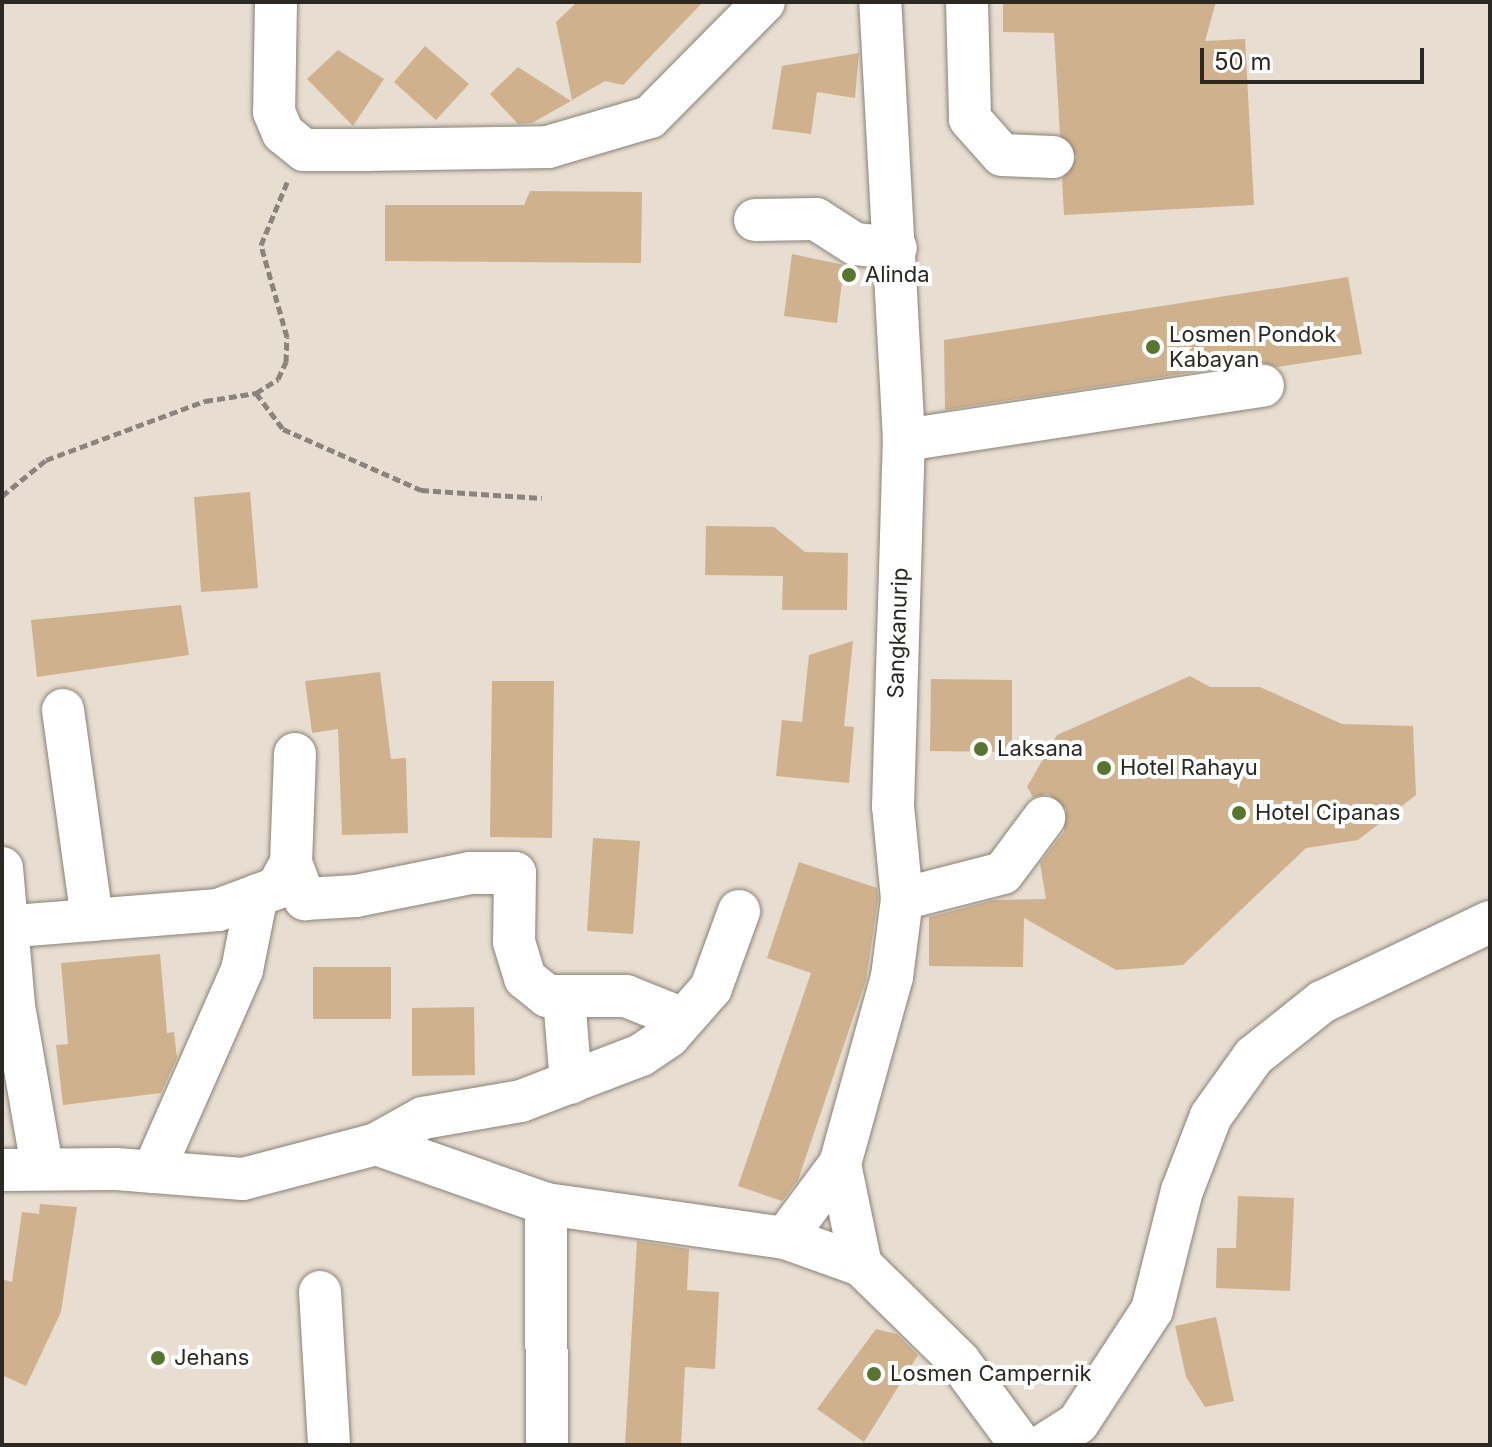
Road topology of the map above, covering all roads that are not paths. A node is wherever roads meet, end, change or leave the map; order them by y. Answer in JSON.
{"nodes":[{"id":1,"x":276,"y":2,"type":"edge"},
{"id":2,"x":764,"y":2,"type":"edge"},
{"id":3,"x":880,"y":2,"type":"edge"},
{"id":4,"x":967,"y":2,"type":"edge"},
{"id":5,"x":1053,"y":157,"type":"dead end"},
{"id":6,"x":755,"y":220,"type":"dead end"},
{"id":7,"x":896,"y":248,"type":"junction"},
{"id":8,"x":1263,"y":386,"type":"dead end"},
{"id":9,"x":904,"y":440,"type":"junction"},
{"id":10,"x":63,"y":710,"type":"dead end"},
{"id":11,"x":295,"y":754,"type":"dead end"},
{"id":12,"x":1044,"y":818,"type":"dead end"},
{"id":13,"x":291,"y":863,"type":"junction"},
{"id":14,"x":2,"y":868,"type":"edge"},
{"id":15,"x":257,"y":895,"type":"junction"},
{"id":16,"x":902,"y":899,"type":"junction"},
{"id":17,"x":739,"y":911,"type":"dead end"},
{"id":18,"x":92,"y":920,"type":"junction"},
{"id":19,"x":1490,"y":922,"type":"edge"},
{"id":20,"x":4,"y":926,"type":"edge"},
{"id":21,"x":564,"y":998,"type":"junction"},
{"id":22,"x":681,"y":1018,"type":"junction"},
{"id":23,"x":571,"y":1083,"type":"junction"},
{"id":24,"x":376,"y":1144,"type":"junction"},
{"id":25,"x":840,"y":1164,"type":"junction"},
{"id":26,"x":22,"y":1168,"type":"edge"},
{"id":27,"x":153,"y":1172,"type":"junction"},
{"id":28,"x":546,"y":1204,"type":"junction"},
{"id":29,"x":785,"y":1238,"type":"junction"},
{"id":30,"x":861,"y":1265,"type":"junction"},
{"id":31,"x":320,"y":1292,"type":"dead end"},
{"id":32,"x":329,"y":1445,"type":"edge"},
{"id":33,"x":547,"y":1445,"type":"edge"},
{"id":34,"x":1021,"y":1445,"type":"edge"},
{"id":35,"x":1044,"y":1445,"type":"edge"}],
"edges":[{"from":1,"to":2,"type":"street"},
{"from":3,"to":7,"type":"street","name":"Sangkanurip"},
{"from":4,"to":5,"type":"street"},
{"from":6,"to":7,"type":"street"},
{"from":7,"to":9,"type":"street","name":"Sangkanurip"},
{"from":8,"to":9,"type":"street"},
{"from":9,"to":16,"type":"street","name":"Sangkanurip"},
{"from":10,"to":18,"type":"street"},
{"from":11,"to":13,"type":"street"},
{"from":12,"to":16,"type":"street"},
{"from":13,"to":15,"type":"street"},
{"from":13,"to":21,"type":"street"},
{"from":14,"to":20,"type":"street"},
{"from":15,"to":18,"type":"street"},
{"from":15,"to":27,"type":"street"},
{"from":16,"to":25,"type":"street","name":"Sangkanurip"},
{"from":17,"to":22,"type":"street"},
{"from":18,"to":20,"type":"street"},
{"from":19,"to":35,"type":"street"},
{"from":20,"to":26,"type":"street"},
{"from":21,"to":22,"type":"street"},
{"from":21,"to":23,"type":"street"},
{"from":22,"to":23,"type":"street"},
{"from":23,"to":24,"type":"street"},
{"from":24,"to":27,"type":"street"},
{"from":24,"to":28,"type":"street"},
{"from":25,"to":29,"type":"street","name":"Sangkanurip"},
{"from":25,"to":30,"type":"street"},
{"from":26,"to":27,"type":"street"},
{"from":28,"to":29,"type":"street"},
{"from":28,"to":33,"type":"street"},
{"from":29,"to":30,"type":"street"},
{"from":30,"to":34,"type":"street"},
{"from":31,"to":32,"type":"street"}]}
